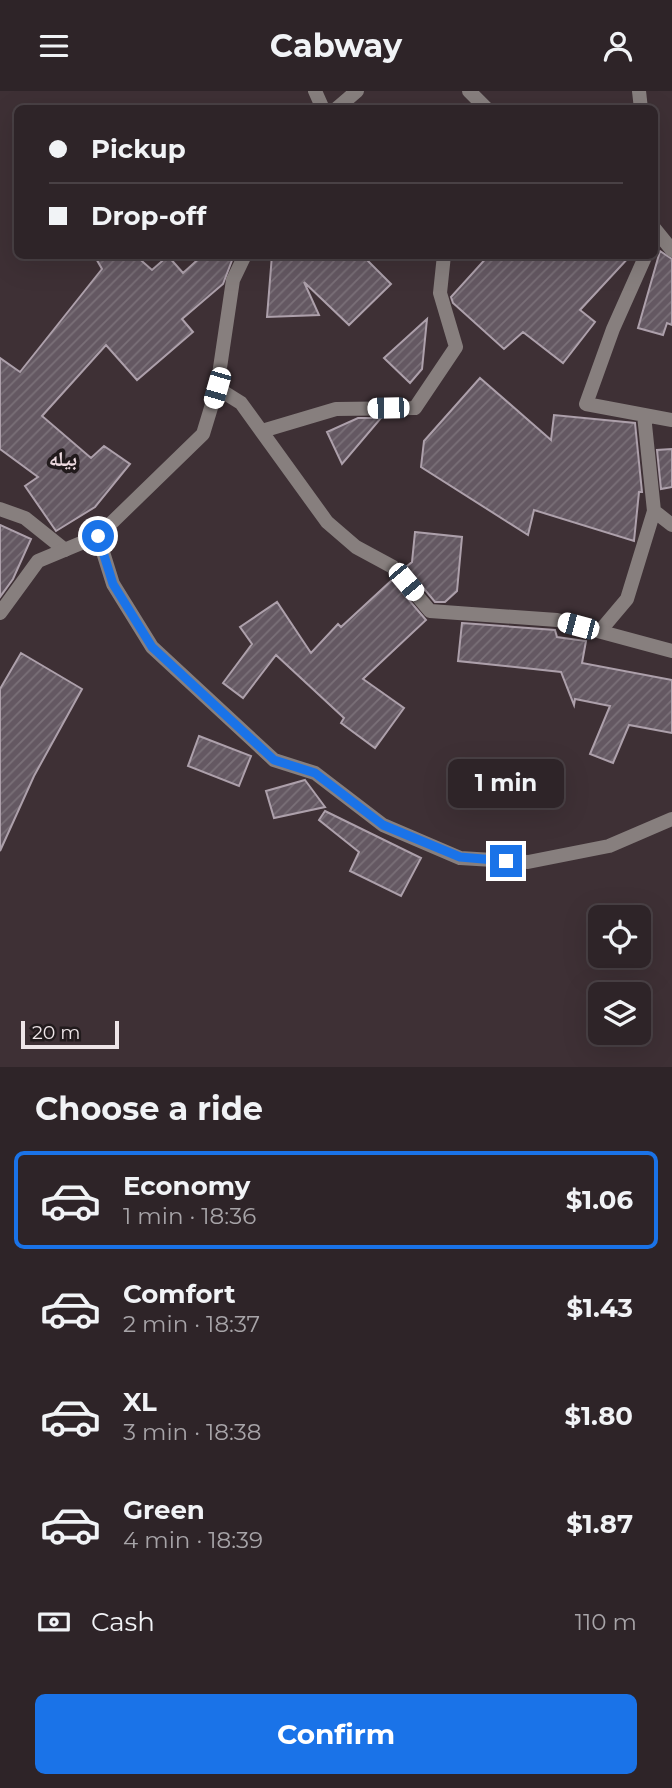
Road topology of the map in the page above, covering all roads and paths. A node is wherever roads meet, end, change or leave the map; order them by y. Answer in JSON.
{"nodes":[{"id":1,"x":357,"y":91,"type":"edge"},
{"id":2,"x":469,"y":91,"type":"edge"},
{"id":3,"x":341,"y":105,"type":"edge"},
{"id":4,"x":483,"y":105,"type":"edge"},
{"id":5,"x":658,"y":232,"type":"edge"},
{"id":6,"x":672,"y":250,"type":"edge"},
{"id":7,"x":243,"y":259,"type":"edge"},
{"id":8,"x":444,"y":259,"type":"edge"},
{"id":9,"x":644,"y":259,"type":"edge"},
{"id":10,"x":217,"y":388,"type":"junction"},
{"id":11,"x":644,"y":415,"type":"junction"},
{"id":12,"x":672,"y":420,"type":"edge"},
{"id":13,"x":262,"y":431,"type":"junction"},
{"id":14,"x":0,"y":509,"type":"edge"},
{"id":15,"x":654,"y":511,"type":"junction"},
{"id":16,"x":672,"y":525,"type":"edge"},
{"id":17,"x":98,"y":536,"type":"junction"},
{"id":18,"x":65,"y":550,"type":"junction"},
{"id":19,"x":0,"y":613,"type":"edge"},
{"id":20,"x":600,"y":631,"type":"junction"},
{"id":21,"x":672,"y":651,"type":"edge"},
{"id":22,"x":672,"y":818,"type":"edge"}],
"edges":[{"from":1,"to":3,"type":"street"},
{"from":2,"to":4,"type":"street"},
{"from":5,"to":6,"type":"street"},
{"from":7,"to":10,"type":"street"},
{"from":8,"to":13,"type":"street"},
{"from":9,"to":11,"type":"street"},
{"from":10,"to":13,"type":"street"},
{"from":10,"to":17,"type":"street"},
{"from":11,"to":12,"type":"street"},
{"from":11,"to":15,"type":"street"},
{"from":13,"to":20,"type":"street"},
{"from":14,"to":18,"type":"street"},
{"from":15,"to":16,"type":"street"},
{"from":15,"to":20,"type":"street"},
{"from":17,"to":18,"type":"street"},
{"from":17,"to":22,"type":"street"},
{"from":18,"to":19,"type":"street"},
{"from":20,"to":21,"type":"street"}]}
